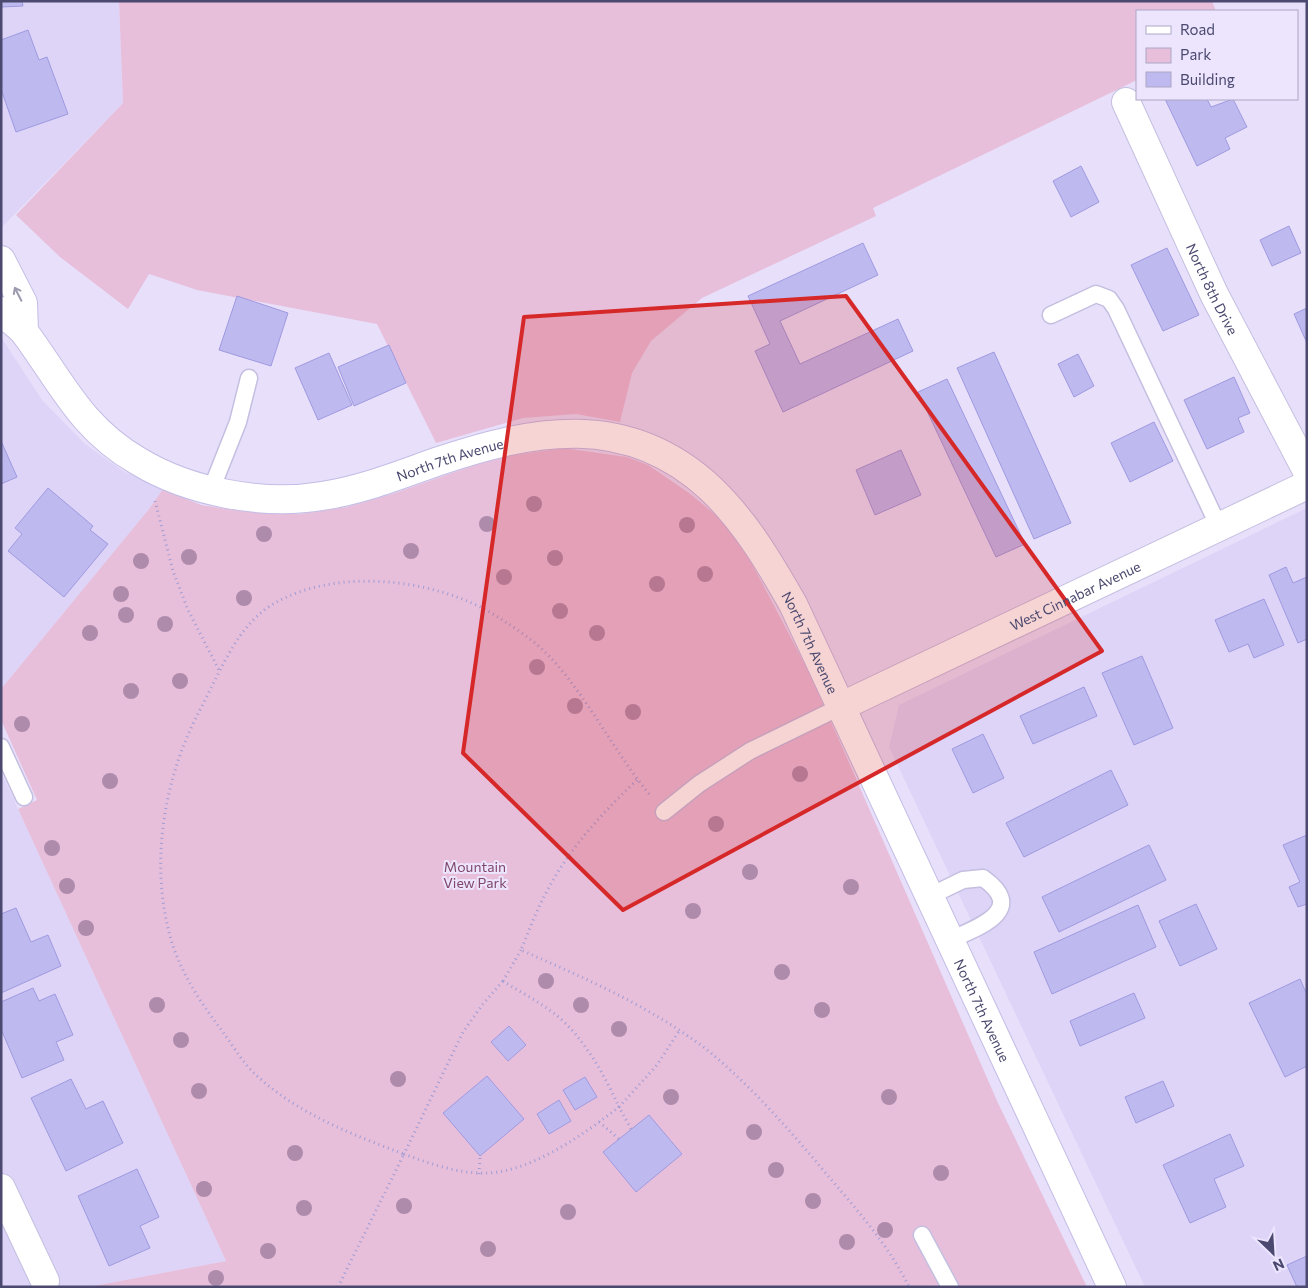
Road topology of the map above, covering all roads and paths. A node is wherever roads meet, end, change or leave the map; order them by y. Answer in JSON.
{"nodes":[{"id":1,"x":1126,"y":102,"type":"dead end"},
{"id":2,"x":1,"y":260,"type":"edge"},
{"id":3,"x":1,"y":311,"type":"edge"},
{"id":4,"x":1051,"y":315,"type":"dead end"},
{"id":5,"x":24,"y":331,"type":"junction"},
{"id":6,"x":249,"y":378,"type":"dead end"},
{"id":7,"x":152,"y":469,"type":"junction"},
{"id":8,"x":1307,"y":471,"type":"edge"},
{"id":9,"x":1307,"y":485,"type":"edge"},
{"id":10,"x":211,"y":490,"type":"junction"},
{"id":11,"x":1219,"y":527,"type":"junction"},
{"id":12,"x":220,"y":673,"type":"junction"},
{"id":13,"x":842,"y":706,"type":"junction"},
{"id":14,"x":1,"y":747,"type":"edge"},
{"id":15,"x":638,"y":780,"type":"junction"},
{"id":16,"x":658,"y":790,"type":"dead end"},
{"id":17,"x":24,"y":797,"type":"dead end"},
{"id":18,"x":664,"y":812,"type":"dead end"},
{"id":19,"x":930,"y":896,"type":"junction"},
{"id":20,"x":950,"y":940,"type":"junction"},
{"id":21,"x":521,"y":950,"type":"junction"},
{"id":22,"x":503,"y":981,"type":"junction"},
{"id":23,"x":679,"y":1031,"type":"junction"},
{"id":24,"x":619,"y":1107,"type":"junction"},
{"id":25,"x":599,"y":1122,"type":"junction"},
{"id":26,"x":631,"y":1129,"type":"dead end"},
{"id":27,"x":619,"y":1139,"type":"dead end"},
{"id":28,"x":404,"y":1154,"type":"junction"},
{"id":29,"x":480,"y":1156,"type":"dead end"},
{"id":30,"x":479,"y":1174,"type":"junction"},
{"id":31,"x":1,"y":1188,"type":"edge"},
{"id":32,"x":922,"y":1235,"type":"dead end"},
{"id":33,"x":45,"y":1281,"type":"dead end"},
{"id":34,"x":338,"y":1287,"type":"edge"},
{"id":35,"x":909,"y":1287,"type":"edge"},
{"id":36,"x":950,"y":1287,"type":"edge"},
{"id":37,"x":1112,"y":1287,"type":"edge"}],
"edges":[{"from":1,"to":8,"type":"street","name":"North 8th Drive"},
{"from":5,"to":2,"type":"street","one_way":true},
{"from":3,"to":5,"type":"street","name":"North 7th Avenue"},
{"from":4,"to":11,"type":"lane"},
{"from":5,"to":7,"type":"street","name":"North 7th Avenue"},
{"from":6,"to":10,"type":"lane"},
{"from":7,"to":10,"type":"street","name":"North 7th Avenue"},
{"from":7,"to":12,"type":"path"},
{"from":9,"to":11,"type":"street","name":"West Cinnabar Avenue"},
{"from":10,"to":13,"type":"street","name":"North 7th Avenue"},
{"from":11,"to":13,"type":"street","name":"West Cinnabar Avenue"},
{"from":12,"to":15,"type":"path"},
{"from":12,"to":28,"type":"path"},
{"from":13,"to":18,"type":"lane"},
{"from":13,"to":19,"type":"street","name":"North 7th Avenue"},
{"from":14,"to":17,"type":"lane"},
{"from":15,"to":16,"type":"path"},
{"from":15,"to":21,"type":"path"},
{"from":19,"to":20,"type":"street","name":"North 7th Avenue"},
{"from":19,"to":20,"type":"lane"},
{"from":20,"to":37,"type":"street","name":"North 7th Avenue"},
{"from":21,"to":22,"type":"path"},
{"from":21,"to":23,"type":"path"},
{"from":22,"to":24,"type":"path"},
{"from":22,"to":28,"type":"path"},
{"from":23,"to":24,"type":"path"},
{"from":23,"to":35,"type":"path"},
{"from":24,"to":25,"type":"path"},
{"from":24,"to":26,"type":"path"},
{"from":25,"to":27,"type":"path"},
{"from":25,"to":30,"type":"path"},
{"from":28,"to":30,"type":"path"},
{"from":28,"to":34,"type":"path"},
{"from":29,"to":30,"type":"path"},
{"from":31,"to":33,"type":"street"},
{"from":32,"to":36,"type":"lane"}]}
